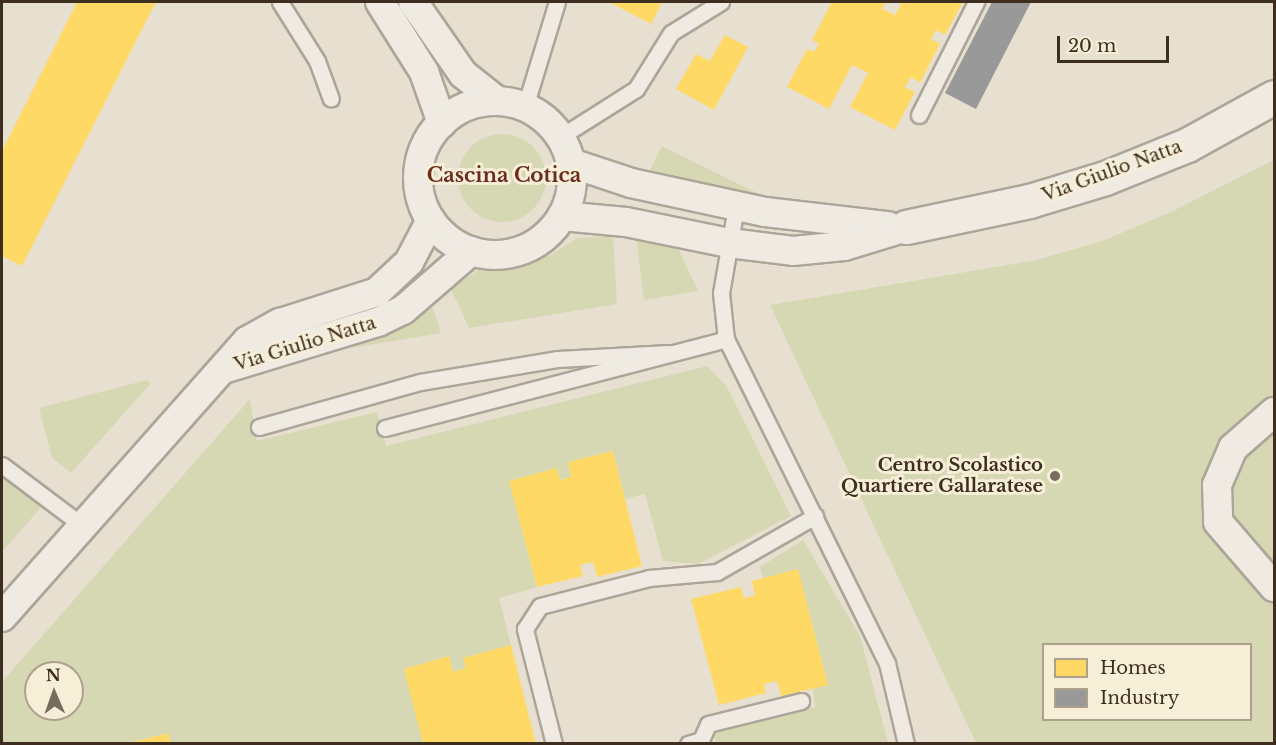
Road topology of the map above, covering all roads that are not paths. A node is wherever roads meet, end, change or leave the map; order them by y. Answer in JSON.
{"nodes":[{"id":1,"x":280,"y":2,"type":"edge"},
{"id":2,"x":380,"y":2,"type":"edge"},
{"id":3,"x":413,"y":2,"type":"edge"},
{"id":4,"x":557,"y":2,"type":"edge"},
{"id":5,"x":721,"y":2,"type":"edge"},
{"id":6,"x":976,"y":2,"type":"edge"},
{"id":7,"x":1275,"y":97,"type":"edge"},
{"id":8,"x":331,"y":99,"type":"dead end"},
{"id":9,"x":497,"y":101,"type":"junction"},
{"id":10,"x":525,"y":107,"type":"junction"},
{"id":11,"x":919,"y":115,"type":"dead end"},
{"id":12,"x":442,"y":123,"type":"junction"},
{"id":13,"x":560,"y":137,"type":"junction"},
{"id":14,"x":571,"y":163,"type":"junction"},
{"id":15,"x":736,"y":207,"type":"junction"},
{"id":16,"x":562,"y":216,"type":"junction"},
{"id":17,"x":431,"y":220,"type":"junction"},
{"id":18,"x":906,"y":227,"type":"junction"},
{"id":19,"x":729,"y":243,"type":"junction"},
{"id":20,"x":471,"y":251,"type":"junction"},
{"id":21,"x":726,"y":339,"type":"junction"},
{"id":22,"x":669,"y":353,"type":"junction"},
{"id":23,"x":223,"y":369,"type":"junction"},
{"id":24,"x":1275,"y":412,"type":"edge"},
{"id":25,"x":259,"y":427,"type":"dead end"},
{"id":26,"x":385,"y":428,"type":"dead end"},
{"id":27,"x":2,"y":465,"type":"edge"},
{"id":28,"x":815,"y":516,"type":"junction"},
{"id":29,"x":83,"y":526,"type":"junction"},
{"id":30,"x":1275,"y":587,"type":"edge"},
{"id":31,"x":2,"y":616,"type":"edge"},
{"id":32,"x":801,"y":701,"type":"dead end"},
{"id":33,"x":697,"y":742,"type":"edge"},
{"id":34,"x":554,"y":744,"type":"edge"},
{"id":35,"x":906,"y":744,"type":"edge"}],
"edges":[{"from":1,"to":8,"type":"lane"},
{"from":2,"to":12,"type":"street"},
{"from":3,"to":9,"type":"street"},
{"from":4,"to":10,"type":"lane"},
{"from":5,"to":13,"type":"lane"},
{"from":6,"to":11,"type":"lane"},
{"from":7,"to":18,"type":"street","name":"Via Giulio Natta"},
{"from":9,"to":10,"type":"street"},
{"from":9,"to":12,"type":"street"},
{"from":10,"to":13,"type":"street"},
{"from":12,"to":17,"type":"street"},
{"from":13,"to":14,"type":"street"},
{"from":14,"to":15,"type":"street","name":"Via Giulio Natta"},
{"from":14,"to":16,"type":"street"},
{"from":15,"to":18,"type":"street","name":"Via Giulio Natta"},
{"from":15,"to":19,"type":"lane"},
{"from":16,"to":19,"type":"street","name":"Via Giulio Natta"},
{"from":16,"to":20,"type":"street"},
{"from":17,"to":20,"type":"street"},
{"from":17,"to":23,"type":"street","name":"Via Giulio Natta"},
{"from":18,"to":19,"type":"street","name":"Via Giulio Natta"},
{"from":19,"to":21,"type":"lane"},
{"from":20,"to":23,"type":"street","name":"Via Giulio Natta"},
{"from":21,"to":22,"type":"lane"},
{"from":21,"to":28,"type":"lane"},
{"from":22,"to":25,"type":"lane"},
{"from":22,"to":26,"type":"lane"},
{"from":23,"to":29,"type":"street","name":"Via Giulio Natta"},
{"from":24,"to":30,"type":"street"},
{"from":27,"to":29,"type":"lane"},
{"from":28,"to":34,"type":"lane"},
{"from":28,"to":35,"type":"lane"},
{"from":29,"to":31,"type":"street","name":"Via Giulio Natta"},
{"from":32,"to":33,"type":"lane"}]}
